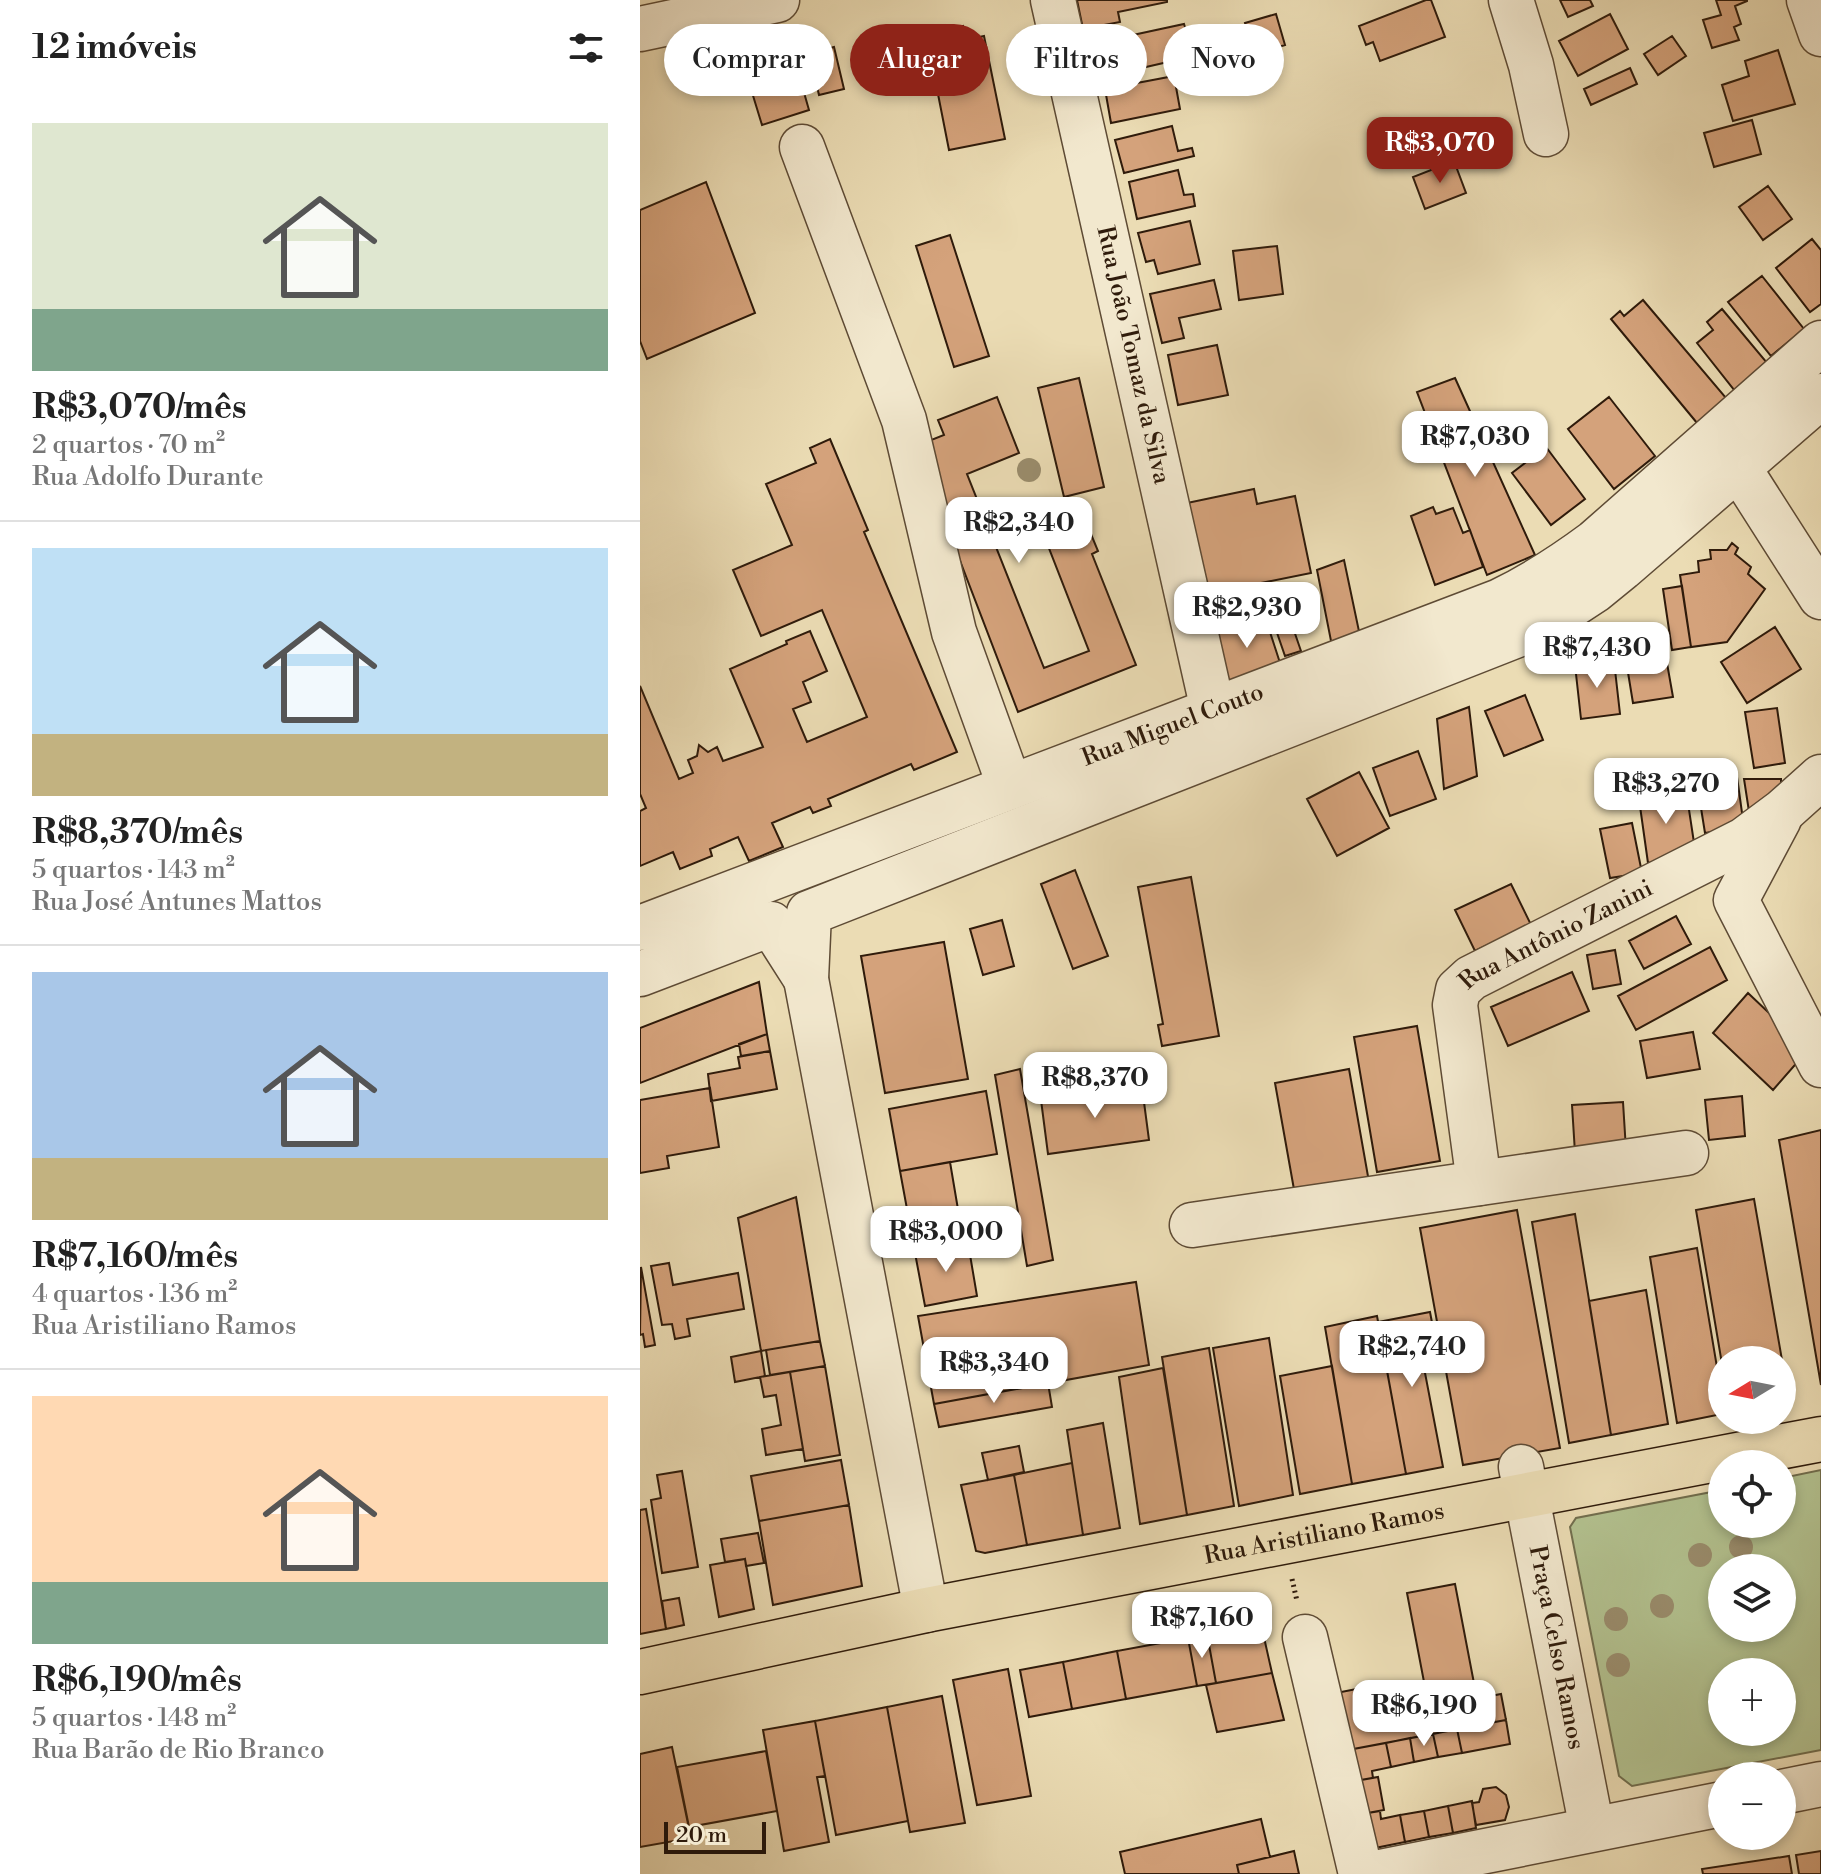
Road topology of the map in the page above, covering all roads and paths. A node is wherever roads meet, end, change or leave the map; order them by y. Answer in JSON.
{"nodes":[{"id":1,"x":777,"y":0,"type":"edge"},
{"id":2,"x":1053,"y":0,"type":"edge"},
{"id":3,"x":1511,"y":0,"type":"edge"},
{"id":4,"x":1809,"y":0,"type":"edge"},
{"id":5,"x":640,"y":29,"type":"edge"},
{"id":6,"x":1821,"y":34,"type":"edge"},
{"id":7,"x":1546,"y":134,"type":"dead end"},
{"id":8,"x":802,"y":147,"type":"dead end"},
{"id":9,"x":1821,"y":343,"type":"edge"},
{"id":10,"x":1821,"y":396,"type":"edge"},
{"id":11,"x":1726,"y":452,"type":"junction"},
{"id":12,"x":1821,"y":597,"type":"edge"},
{"id":13,"x":1510,"y":617,"type":"junction"},
{"id":14,"x":1213,"y":710,"type":"junction"},
{"id":15,"x":1821,"y":777,"type":"edge"},
{"id":16,"x":1010,"y":787,"type":"junction"},
{"id":17,"x":1783,"y":811,"type":"junction"},
{"id":18,"x":774,"y":877,"type":"junction"},
{"id":19,"x":790,"y":918,"type":"junction"},
{"id":20,"x":640,"y":928,"type":"edge"},
{"id":21,"x":640,"y":974,"type":"edge"},
{"id":22,"x":1821,"y":1065,"type":"edge"},
{"id":23,"x":1686,"y":1153,"type":"dead end"},
{"id":24,"x":1479,"y":1183,"type":"junction"},
{"id":25,"x":1192,"y":1225,"type":"dead end"},
{"id":26,"x":1821,"y":1409,"type":"edge"},
{"id":27,"x":1796,"y":1414,"type":"edge"},
{"id":28,"x":1711,"y":1434,"type":"edge"},
{"id":29,"x":1821,"y":1439,"type":"edge"},
{"id":30,"x":1524,"y":1482,"type":"junction"},
{"id":31,"x":1332,"y":1519,"type":"junction"},
{"id":32,"x":1283,"y":1542,"type":"junction"},
{"id":33,"x":923,"y":1597,"type":"junction"},
{"id":34,"x":1305,"y":1637,"type":"joint"},
{"id":35,"x":640,"y":1645,"type":"edge"},
{"id":36,"x":640,"y":1672,"type":"edge"},
{"id":37,"x":1821,"y":1784,"type":"edge"},
{"id":38,"x":1796,"y":1789,"type":"edge"},
{"id":39,"x":1708,"y":1807,"type":"edge"},
{"id":40,"x":1592,"y":1829,"type":"junction"},
{"id":41,"x":1361,"y":1874,"type":"edge"},
{"id":42,"x":1370,"y":1874,"type":"edge"}],
"edges":[{"from":1,"to":5,"type":"street"},
{"from":2,"to":14,"type":"street","name":"Rua João Tomaz da Silva"},
{"from":3,"to":7,"type":"street"},
{"from":4,"to":6,"type":"street"},
{"from":8,"to":16,"type":"street"},
{"from":9,"to":11,"type":"street","name":"Rua Miguel Couto"},
{"from":10,"to":11,"type":"street","name":"Rua Miguel Couto"},
{"from":11,"to":12,"type":"street"},
{"from":11,"to":13,"type":"street","name":"Rua Miguel Couto"},
{"from":13,"to":14,"type":"street","name":"Rua Miguel Couto"},
{"from":13,"to":19,"type":"street","name":"Rua Miguel Couto"},
{"from":14,"to":16,"type":"street","name":"Rua Miguel Couto"},
{"from":15,"to":17,"type":"street","name":"Rua Antônio Zanini"},
{"from":16,"to":18,"type":"street","name":"Rua Miguel Couto"},
{"from":17,"to":22,"type":"street"},
{"from":17,"to":24,"type":"street","name":"Rua Antônio Zanini"},
{"from":18,"to":19,"type":"street"},
{"from":18,"to":20,"type":"street","name":"Rua Miguel Couto"},
{"from":19,"to":21,"type":"street","name":"Rua Miguel Couto"},
{"from":19,"to":33,"type":"street"},
{"from":23,"to":24,"type":"street"},
{"from":24,"to":25,"type":"street"},
{"from":26,"to":27,"type":"main road"},
{"from":28,"to":30,"type":"main road","name":"Rua Aristiliano Ramos"},
{"from":29,"to":30,"type":"main road","name":"Rua Aristiliano Ramos"},
{"from":30,"to":31,"type":"main road","name":"Rua Aristiliano Ramos"},
{"from":30,"to":40,"type":"street","name":"Praça Celso Ramos"},
{"from":31,"to":32,"type":"main road","name":"Rua Aristiliano Ramos"},
{"from":31,"to":33,"type":"main road","name":"Rua Aristiliano Ramos"},
{"from":32,"to":33,"type":"main road","name":"Rua Aristiliano Ramos"},
{"from":32,"to":34,"type":"path"},
{"from":33,"to":35,"type":"main road","name":"Rua Aristiliano Ramos"},
{"from":33,"to":36,"type":"main road","name":"Rua Aristiliano Ramos"},
{"from":34,"to":41,"type":"street"},
{"from":37,"to":38,"type":"street"},
{"from":39,"to":40,"type":"street"},
{"from":40,"to":42,"type":"street"}]}
